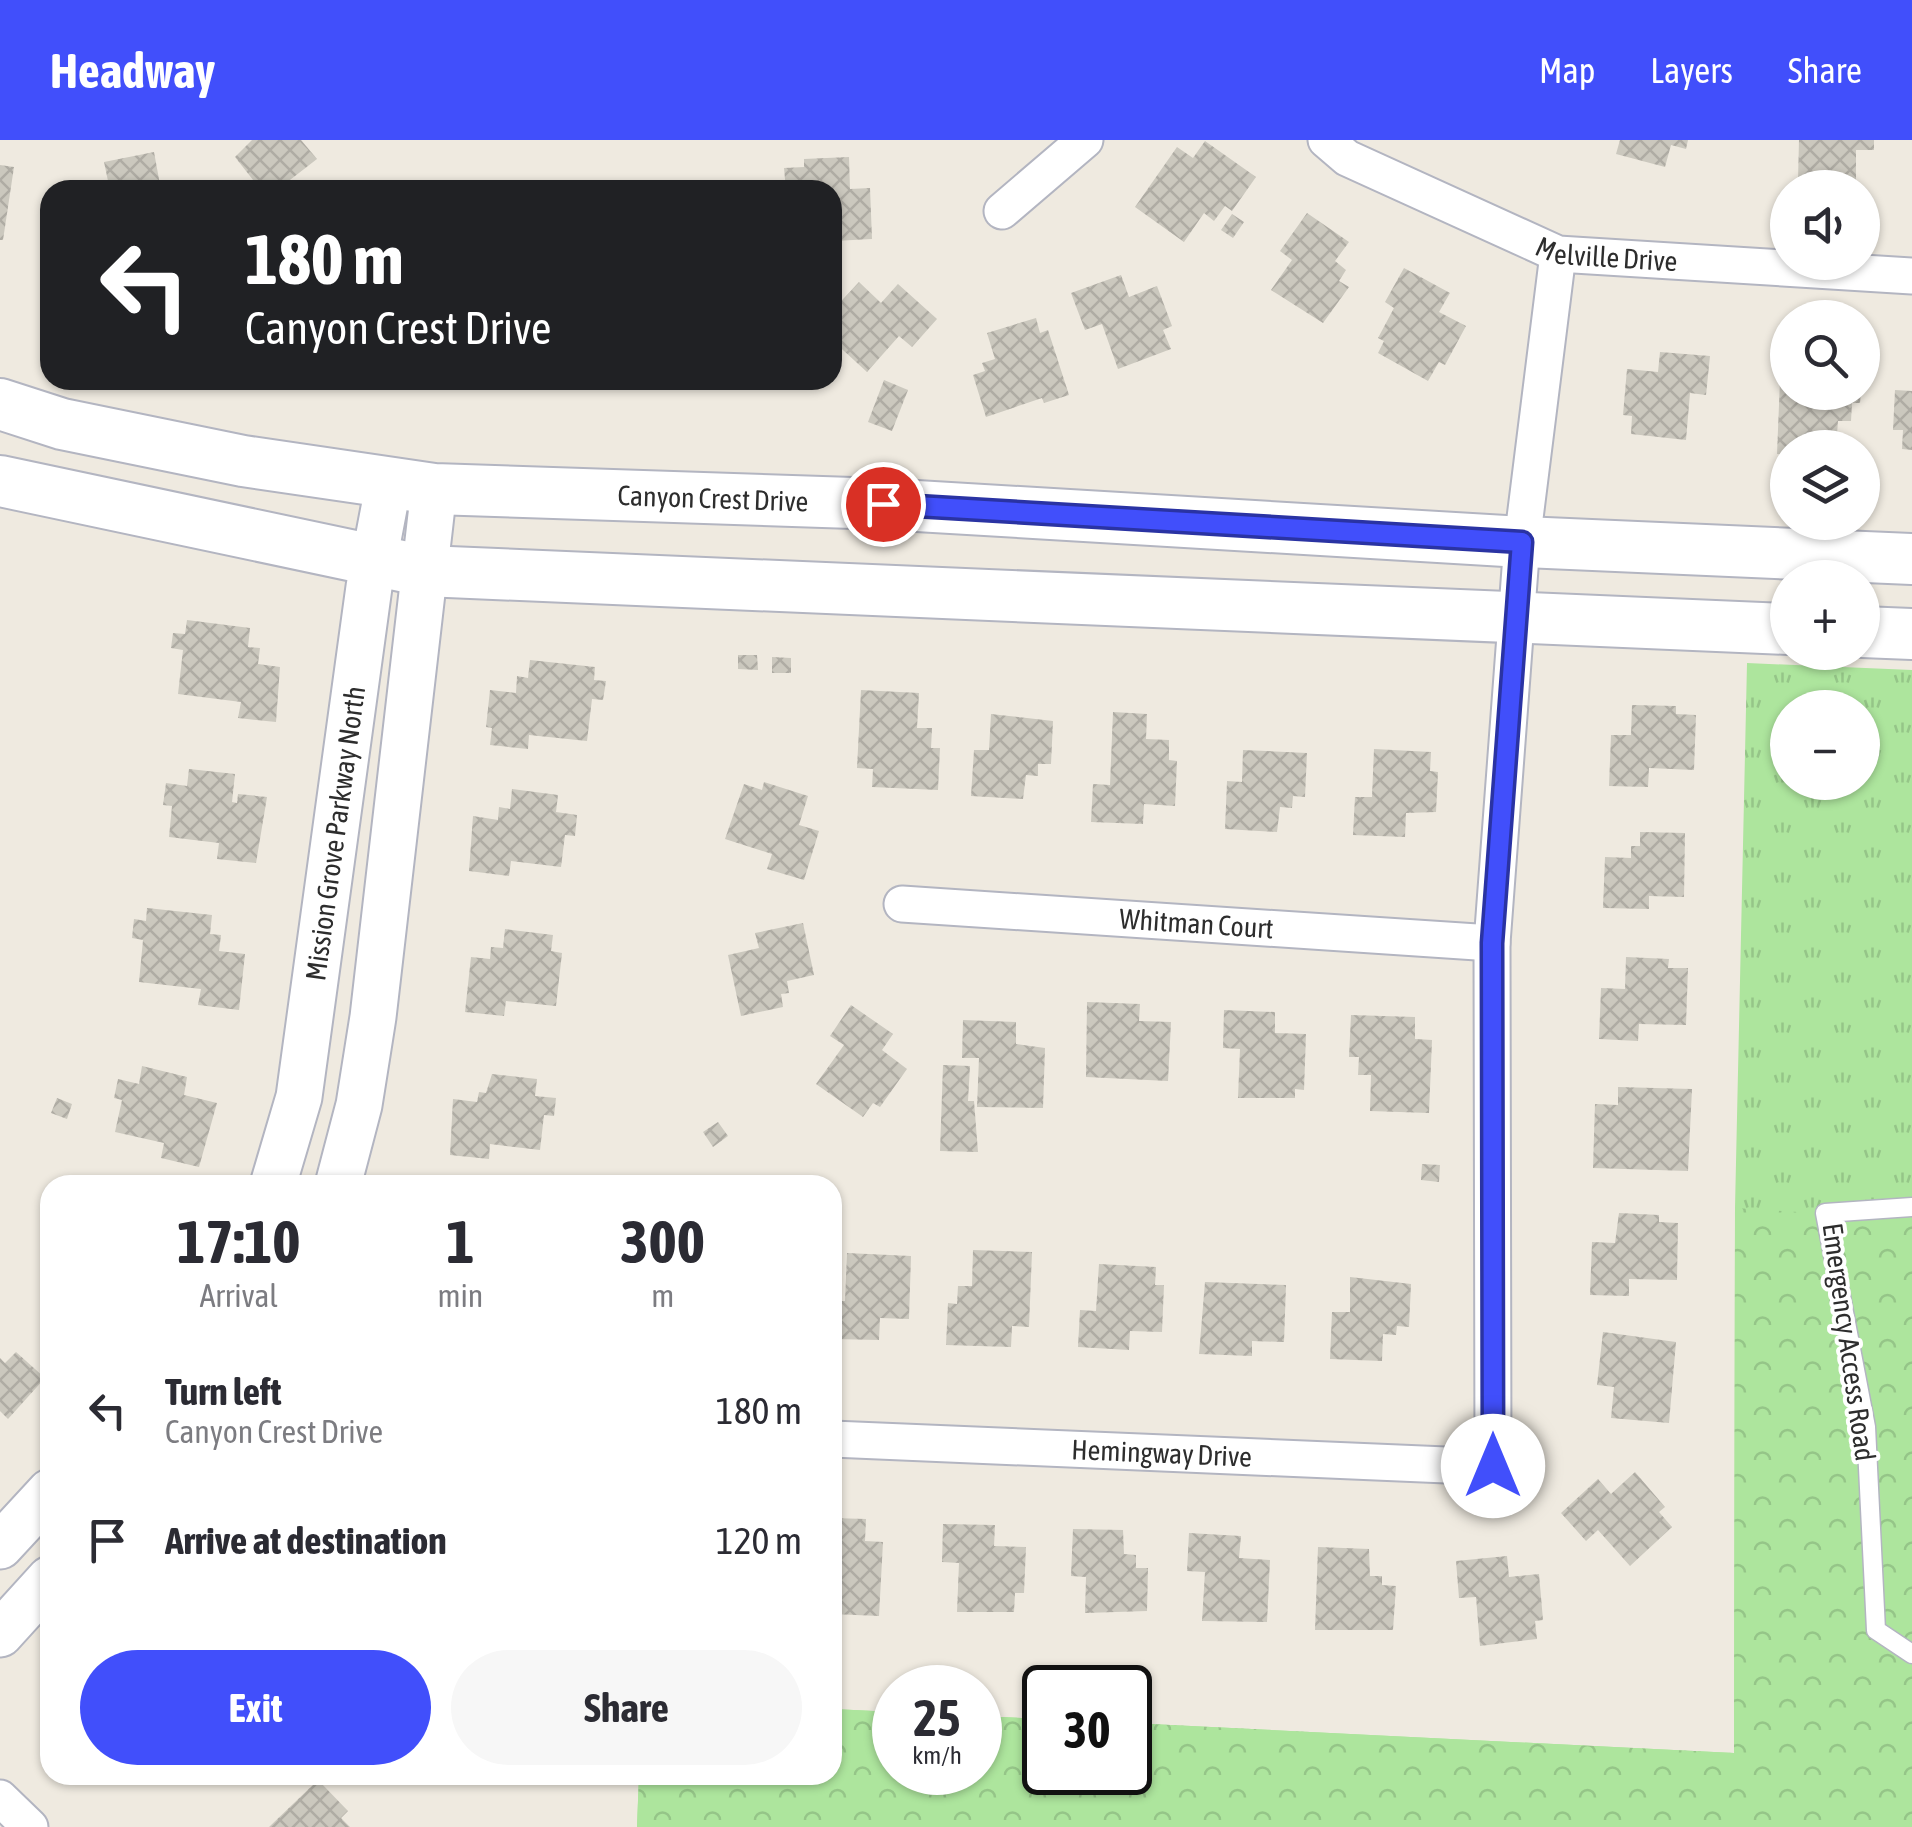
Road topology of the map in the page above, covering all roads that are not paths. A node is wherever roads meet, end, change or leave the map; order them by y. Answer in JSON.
{"nodes":[{"id":1,"x":1085,"y":140,"type":"edge"},
{"id":2,"x":1326,"y":140,"type":"edge"},
{"id":3,"x":1002,"y":211,"type":"dead end"},
{"id":4,"x":1558,"y":254,"type":"junction"},
{"id":5,"x":1912,"y":276,"type":"edge"},
{"id":6,"x":0,"y":404,"type":"edge"},
{"id":7,"x":0,"y":480,"type":"edge"},
{"id":8,"x":411,"y":486,"type":"junction"},
{"id":9,"x":1522,"y":542,"type":"junction"},
{"id":10,"x":1912,"y":559,"type":"edge"},
{"id":11,"x":374,"y":562,"type":"junction"},
{"id":12,"x":426,"y":570,"type":"junction"},
{"id":13,"x":1516,"y":620,"type":"junction"},
{"id":14,"x":1770,"y":628,"type":"edge"},
{"id":15,"x":1880,"y":633,"type":"edge"},
{"id":16,"x":1912,"y":634,"type":"edge"},
{"id":17,"x":902,"y":904,"type":"dead end"},
{"id":18,"x":1492,"y":943,"type":"junction"},
{"id":19,"x":276,"y":1175,"type":"edge"},
{"id":20,"x":341,"y":1175,"type":"edge"},
{"id":21,"x":1912,"y":1207,"type":"edge"},
{"id":22,"x":842,"y":1439,"type":"edge"},
{"id":23,"x":40,"y":1503,"type":"edge"},
{"id":24,"x":0,"y":1546,"type":"edge"},
{"id":25,"x":40,"y":1590,"type":"edge"},
{"id":26,"x":0,"y":1634,"type":"edge"},
{"id":27,"x":1912,"y":1654,"type":"edge"},
{"id":28,"x":0,"y":1798,"type":"edge"},
{"id":29,"x":30,"y":1827,"type":"edge"}],
"edges":[{"from":1,"to":3,"type":"street"},
{"from":2,"to":4,"type":"street","name":"Melville Drive"},
{"from":4,"to":5,"type":"street","name":"Melville Drive"},
{"from":4,"to":9,"type":"street"},
{"from":6,"to":8,"type":"main road","name":"Canyon Crest Drive"},
{"from":7,"to":11,"type":"main road"},
{"from":8,"to":9,"type":"main road","name":"Canyon Crest Drive"},
{"from":8,"to":11,"type":"street","name":"Mission Grove Parkway North"},
{"from":8,"to":12,"type":"street","name":"Mission Grove Parkway North"},
{"from":9,"to":10,"type":"main road","name":"Canyon Crest Drive"},
{"from":9,"to":13,"type":"street"},
{"from":11,"to":12,"type":"main road"},
{"from":11,"to":19,"type":"street","name":"Mission Grove Parkway North"},
{"from":12,"to":13,"type":"main road"},
{"from":12,"to":20,"type":"street","name":"Mission Grove Parkway North"},
{"from":13,"to":14,"type":"main road"},
{"from":13,"to":18,"type":"street"},
{"from":15,"to":16,"type":"main road"},
{"from":17,"to":18,"type":"street","name":"Whitman Court"},
{"from":18,"to":22,"type":"street","name":"Hemingway Drive"},
{"from":21,"to":27,"type":"lane","name":"Emergency Access Road"},
{"from":23,"to":24,"type":"street"},
{"from":25,"to":26,"type":"street"},
{"from":28,"to":29,"type":"street"}]}
